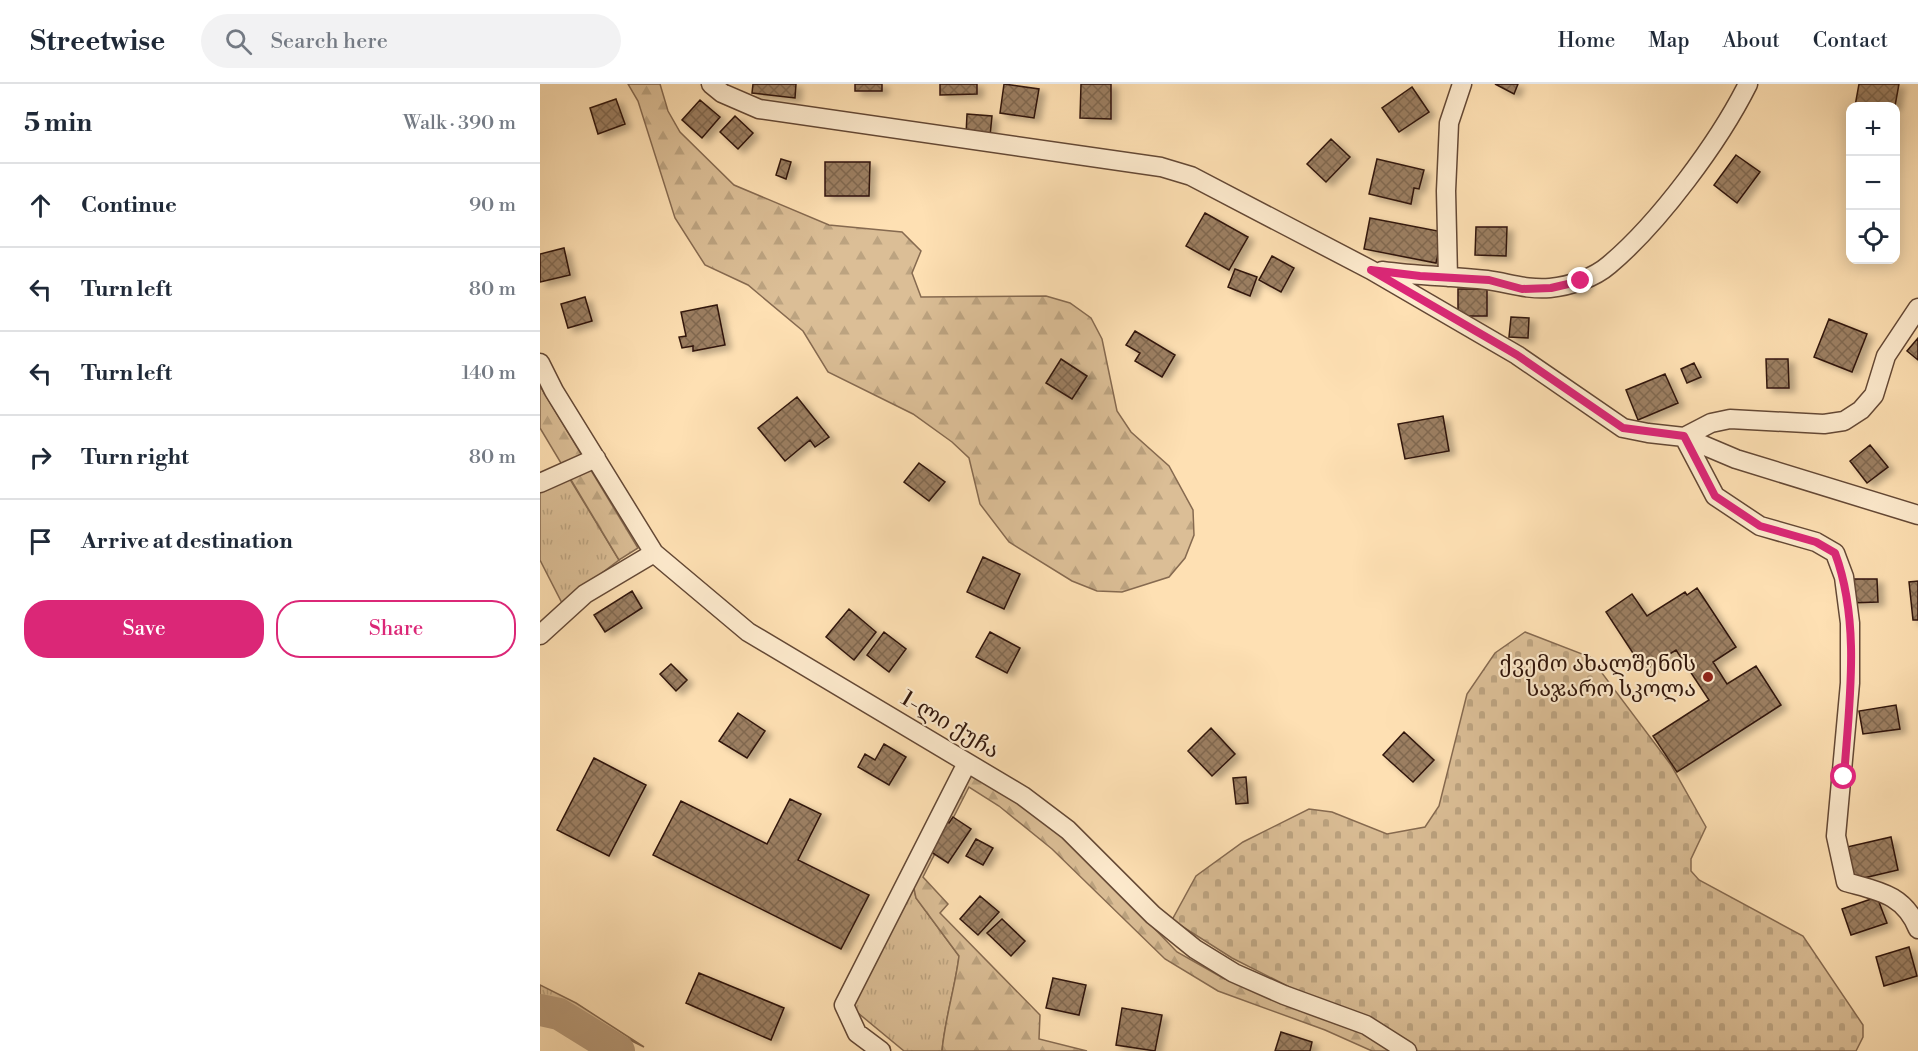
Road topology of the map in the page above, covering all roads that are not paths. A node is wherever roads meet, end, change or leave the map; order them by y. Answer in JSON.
{"nodes":[{"id":1,"x":711,"y":84,"type":"edge"},
{"id":2,"x":1462,"y":84,"type":"edge"},
{"id":3,"x":1748,"y":84,"type":"edge"},
{"id":4,"x":1371,"y":270,"type":"junction"},
{"id":5,"x":1448,"y":278,"type":"junction"},
{"id":6,"x":1918,"y":308,"type":"edge"},
{"id":7,"x":540,"y":363,"type":"edge"},
{"id":8,"x":1684,"y":436,"type":"junction"},
{"id":9,"x":596,"y":458,"type":"junction"},
{"id":10,"x":540,"y":483,"type":"edge"},
{"id":11,"x":1918,"y":515,"type":"edge"},
{"id":12,"x":654,"y":553,"type":"junction"},
{"id":13,"x":540,"y":635,"type":"edge"},
{"id":14,"x":967,"y":763,"type":"junction"},
{"id":15,"x":1918,"y":929,"type":"edge"},
{"id":16,"x":881,"y":1051,"type":"edge"},
{"id":17,"x":1407,"y":1051,"type":"edge"}],
"edges":[{"from":1,"to":4,"type":"street"},
{"from":2,"to":5,"type":"street"},
{"from":3,"to":5,"type":"street"},
{"from":4,"to":5,"type":"street"},
{"from":4,"to":8,"type":"street"},
{"from":6,"to":8,"type":"street"},
{"from":7,"to":9,"type":"street","name":"1-ლი ქუჩა"},
{"from":8,"to":11,"type":"street"},
{"from":8,"to":15,"type":"street"},
{"from":9,"to":10,"type":"street"},
{"from":9,"to":12,"type":"street","name":"1-ლი ქუჩა"},
{"from":12,"to":13,"type":"street"},
{"from":12,"to":14,"type":"street","name":"1-ლი ქუჩა"},
{"from":14,"to":16,"type":"street"},
{"from":14,"to":17,"type":"street","name":"1-ლი ქუჩა"}]}
